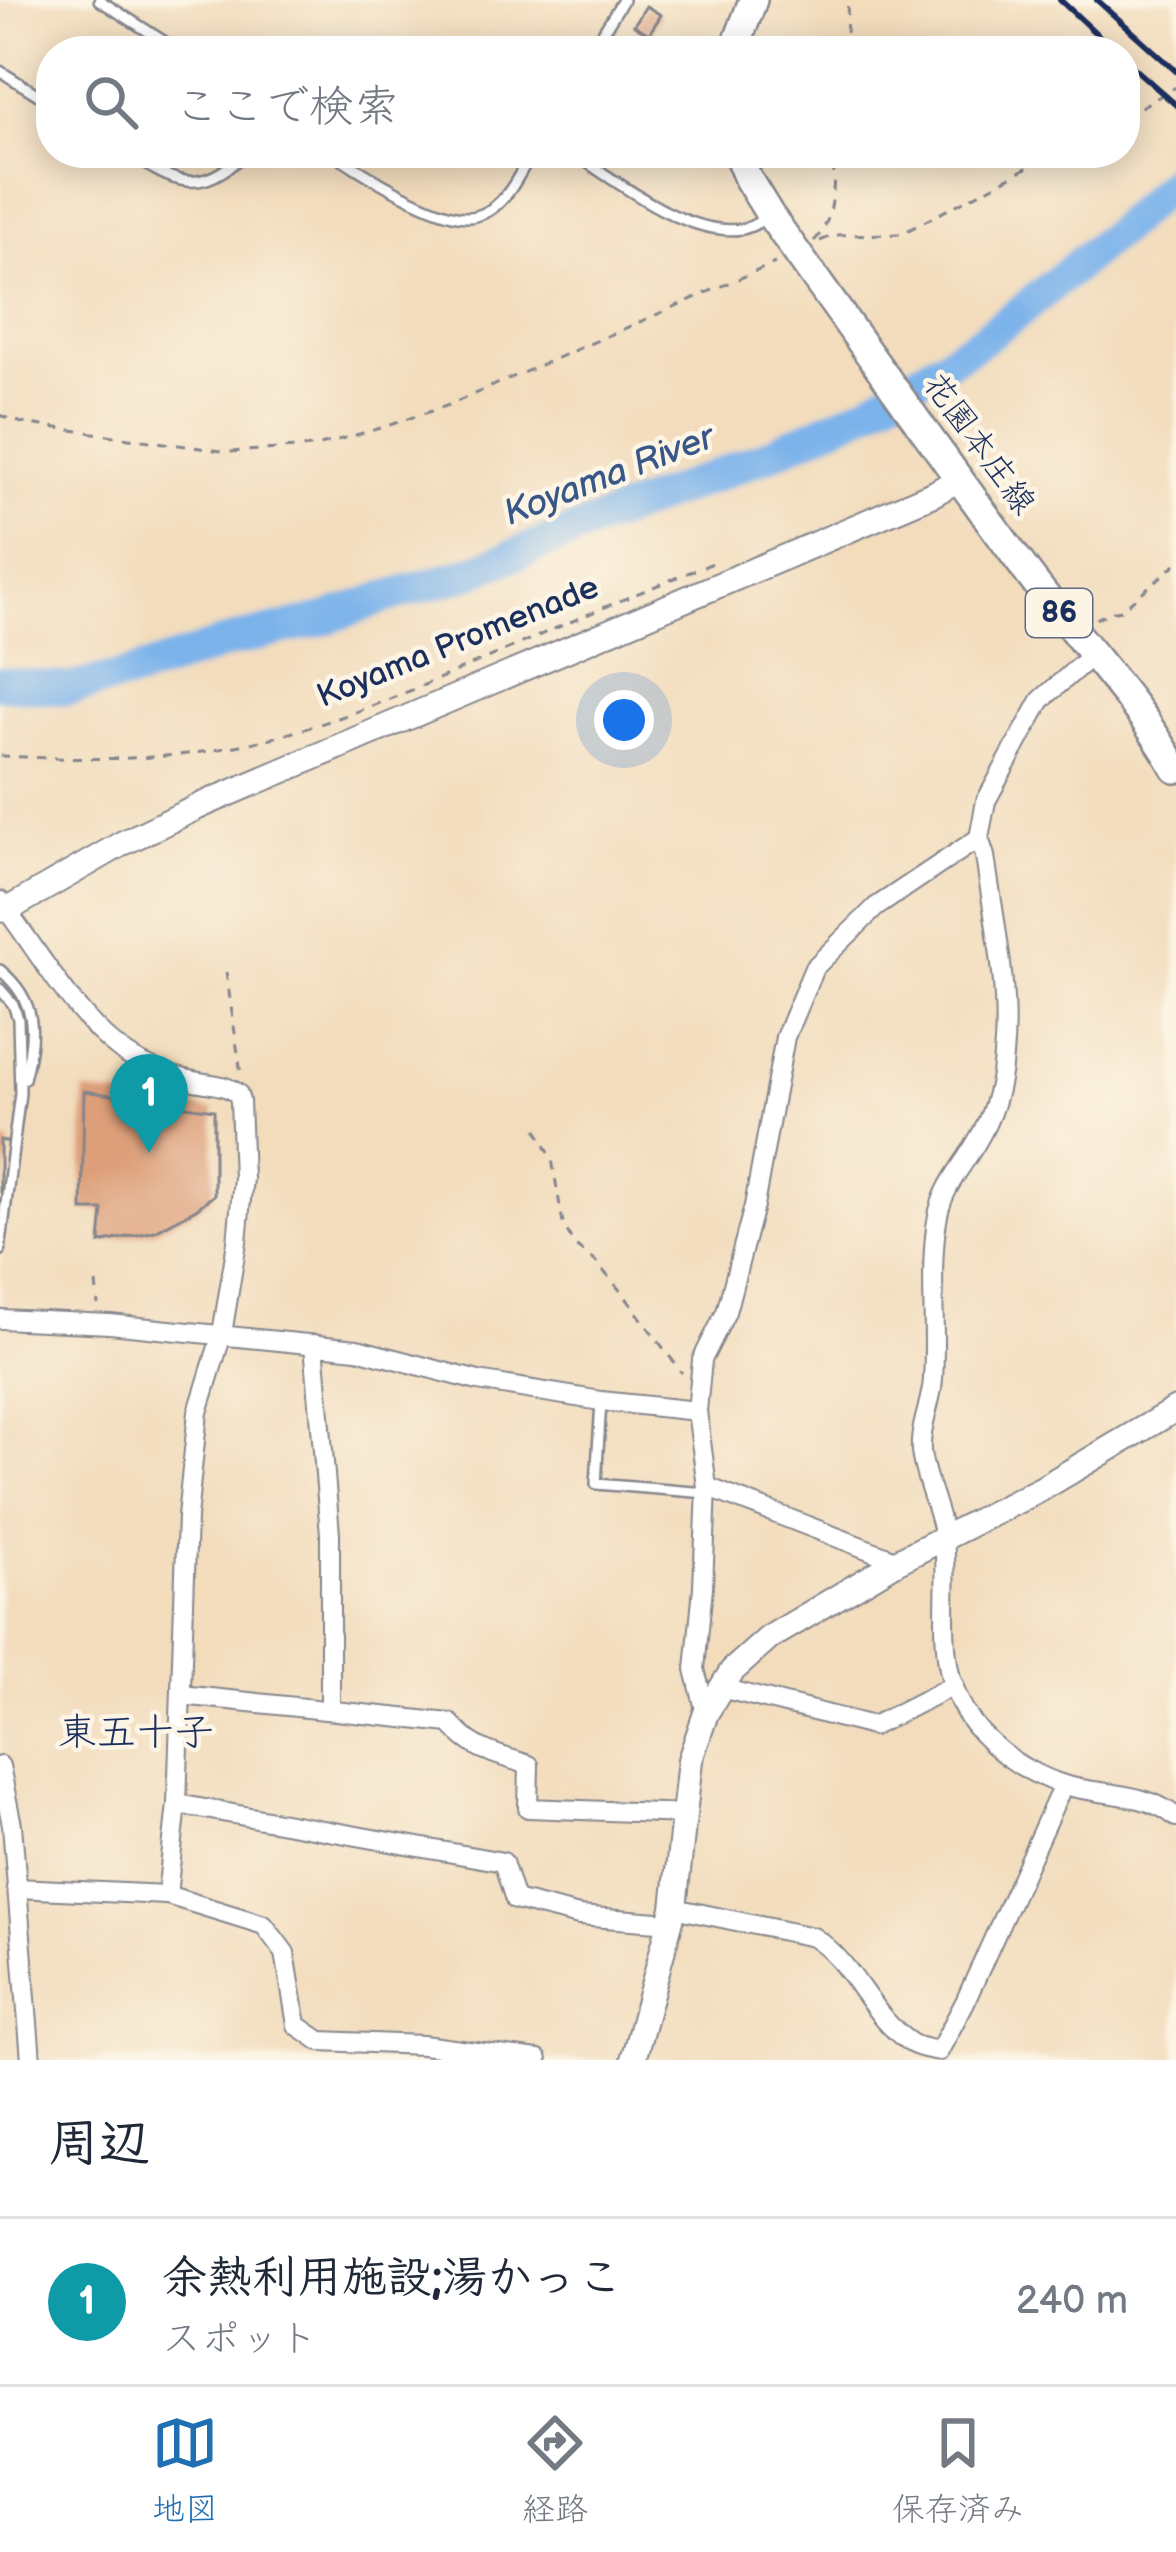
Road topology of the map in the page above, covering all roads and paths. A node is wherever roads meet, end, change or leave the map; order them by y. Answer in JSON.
{"nodes":[{"id":1,"x":99,"y":0,"type":"edge"},
{"id":2,"x":622,"y":0,"type":"edge"},
{"id":3,"x":753,"y":0,"type":"edge"},
{"id":4,"x":848,"y":0,"type":"edge"},
{"id":5,"x":155,"y":36,"type":"edge"},
{"id":6,"x":600,"y":36,"type":"edge"},
{"id":7,"x":740,"y":36,"type":"edge"},
{"id":8,"x":845,"y":36,"type":"edge"},
{"id":9,"x":0,"y":71,"type":"edge"},
{"id":10,"x":1176,"y":87,"type":"edge"},
{"id":11,"x":36,"y":94,"type":"edge"},
{"id":12,"x":1140,"y":107,"type":"edge"},
{"id":13,"x":151,"y":168,"type":"edge"},
{"id":14,"x":226,"y":168,"type":"edge"},
{"id":15,"x":359,"y":168,"type":"edge"},
{"id":16,"x":523,"y":168,"type":"edge"},
{"id":17,"x":596,"y":168,"type":"edge"},
{"id":18,"x":743,"y":168,"type":"edge"},
{"id":19,"x":833,"y":168,"type":"edge"},
{"id":20,"x":1026,"y":168,"type":"edge"},
{"id":21,"x":770,"y":215,"type":"junction"},
{"id":22,"x":802,"y":253,"type":"junction"},
{"id":23,"x":0,"y":415,"type":"edge"},
{"id":24,"x":951,"y":467,"type":"junction"},
{"id":25,"x":728,"y":557,"type":"dead end"},
{"id":26,"x":1176,"y":564,"type":"edge"},
{"id":27,"x":1085,"y":646,"type":"junction"},
{"id":28,"x":0,"y":756,"type":"edge"},
{"id":29,"x":1176,"y":769,"type":"edge"},
{"id":30,"x":979,"y":838,"type":"junction"},
{"id":31,"x":4,"y":906,"type":"edge"},
{"id":32,"x":0,"y":970,"type":"edge"},
{"id":33,"x":226,"y":972,"type":"dead end"},
{"id":34,"x":0,"y":989,"type":"edge"},
{"id":35,"x":20,"y":1093,"type":"junction"},
{"id":36,"x":238,"y":1094,"type":"junction"},
{"id":37,"x":537,"y":1129,"type":"dead end"},
{"id":38,"x":0,"y":1251,"type":"edge"},
{"id":39,"x":0,"y":1319,"type":"edge"},
{"id":40,"x":222,"y":1334,"type":"junction"},
{"id":41,"x":314,"y":1344,"type":"junction"},
{"id":42,"x":601,"y":1401,"type":"junction"},
{"id":43,"x":698,"y":1403,"type":"junction"},
{"id":44,"x":1176,"y":1409,"type":"edge"},
{"id":45,"x":707,"y":1490,"type":"junction"},
{"id":46,"x":944,"y":1538,"type":"junction"},
{"id":47,"x":898,"y":1561,"type":"junction"},
{"id":48,"x":954,"y":1685,"type":"junction"},
{"id":49,"x":722,"y":1688,"type":"junction"},
{"id":50,"x":181,"y":1695,"type":"junction"},
{"id":51,"x":330,"y":1711,"type":"junction"},
{"id":52,"x":706,"y":1713,"type":"junction"},
{"id":53,"x":0,"y":1766,"type":"edge"},
{"id":54,"x":1063,"y":1785,"type":"junction"},
{"id":55,"x":177,"y":1804,"type":"junction"},
{"id":56,"x":686,"y":1814,"type":"junction"},
{"id":57,"x":1176,"y":1817,"type":"edge"},
{"id":58,"x":10,"y":1882,"type":"edge"},
{"id":59,"x":167,"y":1895,"type":"junction"},
{"id":60,"x":672,"y":1916,"type":"junction"},
{"id":61,"x":320,"y":2050,"type":"edge"},
{"id":62,"x":477,"y":2056,"type":"edge"},
{"id":63,"x":32,"y":2060,"type":"edge"},
{"id":64,"x":538,"y":2060,"type":"edge"},
{"id":65,"x":633,"y":2060,"type":"edge"}],
"edges":[{"from":1,"to":5,"type":"lane"},
{"from":2,"to":6,"type":"lane"},
{"from":3,"to":7,"type":"main road"},
{"from":4,"to":8,"type":"path"},
{"from":9,"to":11,"type":"lane"},
{"from":10,"to":12,"type":"path"},
{"from":13,"to":14,"type":"lane"},
{"from":15,"to":16,"type":"lane"},
{"from":17,"to":21,"type":"lane"},
{"from":18,"to":21,"type":"main road","name":"花園本庄線","number":"86"},
{"from":19,"to":22,"type":"path"},
{"from":20,"to":22,"type":"path"},
{"from":21,"to":22,"type":"main road","name":"花園本庄線","number":"86"},
{"from":22,"to":23,"type":"path"},
{"from":22,"to":24,"type":"main road","name":"花園本庄線","number":"86"},
{"from":24,"to":27,"type":"main road","name":"花園本庄線","number":"86"},
{"from":24,"to":31,"type":"street"},
{"from":25,"to":28,"type":"path","name":"Koyama Promenade"},
{"from":26,"to":27,"type":"path"},
{"from":27,"to":29,"type":"main road","name":"花園本庄線","number":"86"},
{"from":27,"to":30,"type":"street"},
{"from":30,"to":43,"type":"street"},
{"from":30,"to":46,"type":"street"},
{"from":31,"to":36,"type":"street"},
{"from":32,"to":35,"type":"lane"},
{"from":33,"to":36,"type":"path"},
{"from":34,"to":35,"type":"lane"},
{"from":35,"to":38,"type":"lane"},
{"from":36,"to":40,"type":"street"},
{"from":37,"to":43,"type":"path"},
{"from":39,"to":40,"type":"street"},
{"from":40,"to":41,"type":"street"},
{"from":40,"to":50,"type":"street"},
{"from":41,"to":42,"type":"street"},
{"from":41,"to":51,"type":"street"},
{"from":42,"to":43,"type":"street"},
{"from":42,"to":45,"type":"lane"},
{"from":43,"to":45,"type":"street"},
{"from":44,"to":46,"type":"street"},
{"from":45,"to":47,"type":"street"},
{"from":45,"to":52,"type":"street"},
{"from":46,"to":47,"type":"street"},
{"from":46,"to":48,"type":"street"},
{"from":47,"to":49,"type":"street"},
{"from":48,"to":49,"type":"street"},
{"from":48,"to":54,"type":"street"},
{"from":49,"to":52,"type":"street"},
{"from":50,"to":51,"type":"street"},
{"from":50,"to":55,"type":"street"},
{"from":51,"to":56,"type":"street"},
{"from":52,"to":56,"type":"street"},
{"from":53,"to":58,"type":"street"},
{"from":54,"to":57,"type":"street"},
{"from":54,"to":60,"type":"street"},
{"from":55,"to":59,"type":"street"},
{"from":55,"to":60,"type":"street"},
{"from":56,"to":60,"type":"street"},
{"from":58,"to":59,"type":"street"},
{"from":58,"to":63,"type":"street"},
{"from":59,"to":61,"type":"street"},
{"from":60,"to":65,"type":"street"},
{"from":61,"to":62,"type":"street"},
{"from":62,"to":64,"type":"street"}]}
